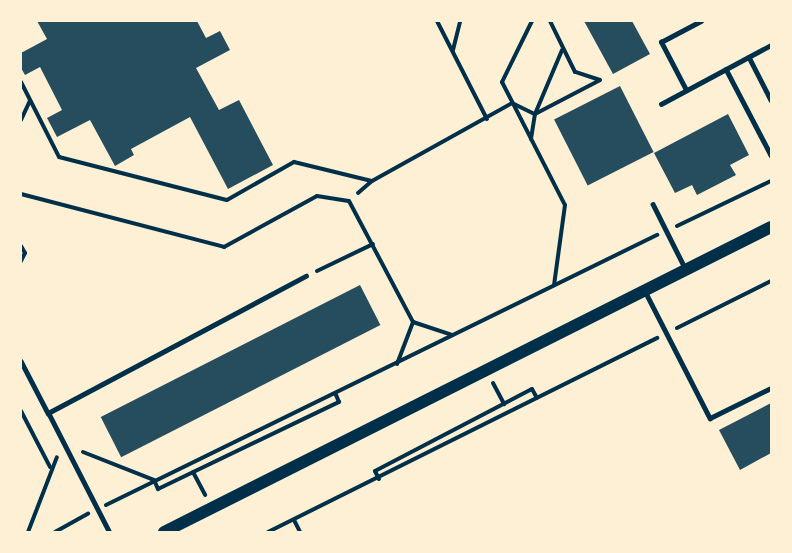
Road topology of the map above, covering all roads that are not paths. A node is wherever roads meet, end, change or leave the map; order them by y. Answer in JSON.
{"nodes":[{"id":1,"x":701,"y":21,"type":"edge"},
{"id":2,"x":771,"y":45,"type":"edge"},
{"id":3,"x":749,"y":57,"type":"junction"},
{"id":4,"x":726,"y":69,"type":"junction"},
{"id":5,"x":686,"y":90,"type":"junction"},
{"id":6,"x":771,"y":100,"type":"edge"},
{"id":7,"x":661,"y":104,"type":"dead end"},
{"id":8,"x":771,"y":155,"type":"edge"},
{"id":9,"x":653,"y":204,"type":"dead end"},
{"id":10,"x":771,"y":227,"type":"edge"},
{"id":11,"x":685,"y":268,"type":"junction"},
{"id":12,"x":306,"y":276,"type":"road end"},
{"id":13,"x":644,"y":288,"type":"junction"},
{"id":14,"x":21,"y":361,"type":"edge"},
{"id":15,"x":771,"y":388,"type":"edge"},
{"id":16,"x":48,"y":413,"type":"junction"},
{"id":17,"x":110,"y":532,"type":"edge"},
{"id":18,"x":164,"y":532,"type":"edge"}],
"edges":[{"from":1,"to":5,"type":"lane"},
{"from":2,"to":3,"type":"lane"},
{"from":3,"to":4,"type":"lane"},
{"from":3,"to":6,"type":"lane"},
{"from":4,"to":5,"type":"lane"},
{"from":4,"to":8,"type":"lane"},
{"from":5,"to":7,"type":"lane"},
{"from":9,"to":11,"type":"lane"},
{"from":10,"to":11,"type":"main road"},
{"from":11,"to":13,"type":"main road"},
{"from":12,"to":16,"type":"lane"},
{"from":13,"to":15,"type":"lane"},
{"from":13,"to":18,"type":"main road"},
{"from":14,"to":16,"type":"lane"},
{"from":16,"to":17,"type":"lane"}]}
